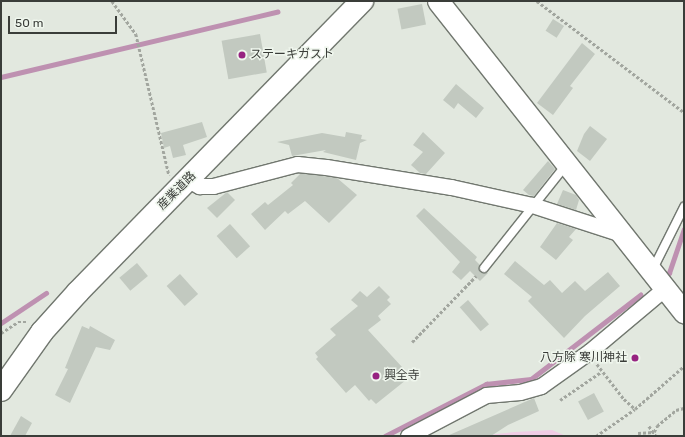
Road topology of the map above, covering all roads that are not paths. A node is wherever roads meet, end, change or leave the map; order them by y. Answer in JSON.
{"nodes":[{"id":1,"x":362,"y":1,"type":"edge"},
{"id":2,"x":438,"y":1,"type":"edge"},
{"id":3,"x":567,"y":165,"type":"junction"},
{"id":4,"x":182,"y":187,"type":"junction"},
{"id":5,"x":532,"y":205,"type":"junction"},
{"id":6,"x":684,"y":207,"type":"edge"},
{"id":7,"x":623,"y":235,"type":"junction"},
{"id":8,"x":484,"y":268,"type":"dead end"},
{"id":9,"x":652,"y":271,"type":"junction"},
{"id":10,"x":665,"y":288,"type":"junction"},
{"id":11,"x":684,"y":313,"type":"edge"},
{"id":12,"x":1,"y":390,"type":"edge"},
{"id":13,"x":408,"y":436,"type":"edge"}],
"edges":[{"from":1,"to":4,"type":"main road","name":"産業道路"},
{"from":2,"to":3,"type":"street"},
{"from":3,"to":5,"type":"lane"},
{"from":3,"to":7,"type":"street"},
{"from":4,"to":5,"type":"street"},
{"from":4,"to":12,"type":"main road","name":"産業道路"},
{"from":5,"to":7,"type":"street"},
{"from":5,"to":8,"type":"lane"},
{"from":6,"to":9,"type":"lane"},
{"from":7,"to":9,"type":"street"},
{"from":9,"to":10,"type":"street"},
{"from":10,"to":11,"type":"street"},
{"from":10,"to":13,"type":"street"}]}
